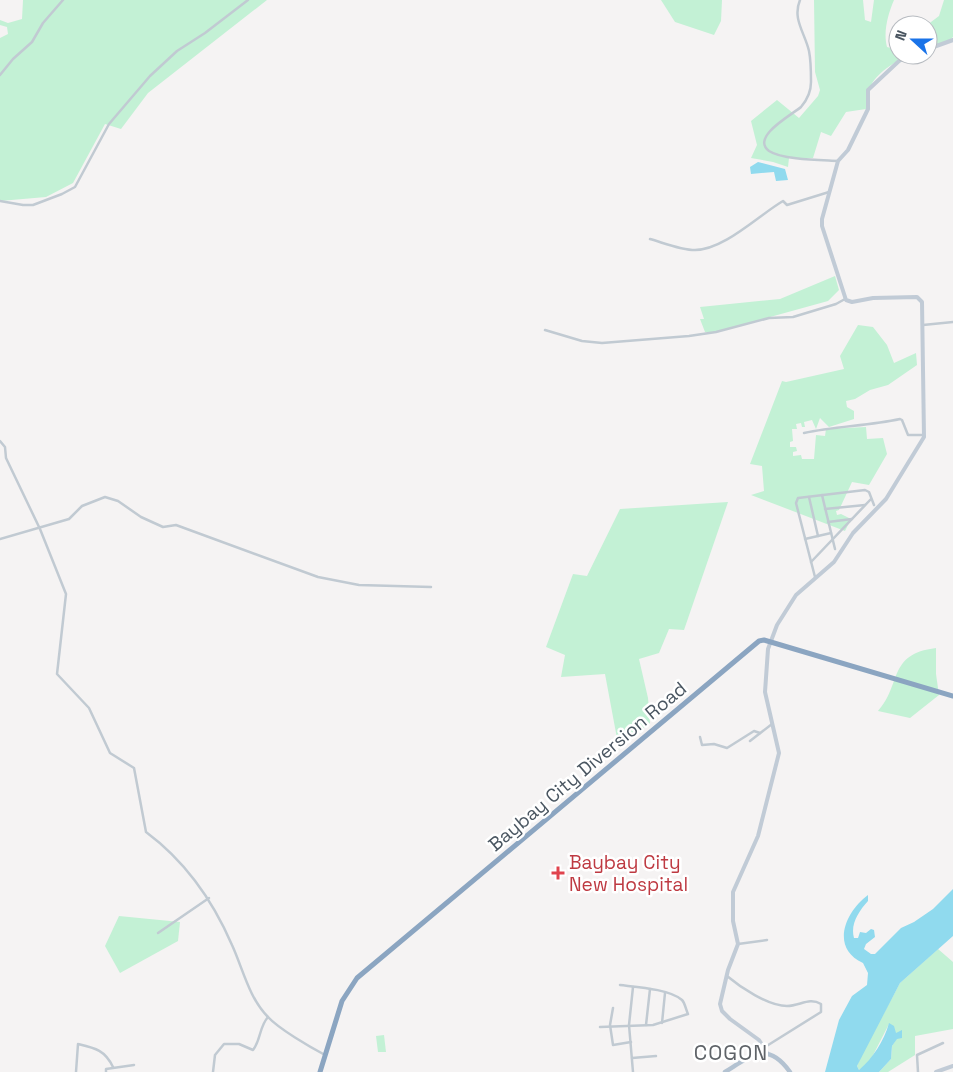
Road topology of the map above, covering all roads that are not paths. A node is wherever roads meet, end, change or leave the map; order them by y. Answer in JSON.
{"nodes":[{"id":1,"x":63,"y":0,"type":"edge"},
{"id":2,"x":248,"y":0,"type":"edge"},
{"id":3,"x":795,"y":0,"type":"edge"},
{"id":4,"x":800,"y":0,"type":"edge"},
{"id":5,"x":798,"y":6,"type":"junction"},
{"id":6,"x":953,"y":40,"type":"edge"},
{"id":7,"x":938,"y":45,"type":"edge"},
{"id":8,"x":895,"y":65,"type":"edge"},
{"id":9,"x":0,"y":75,"type":"edge"},
{"id":10,"x":838,"y":161,"type":"junction"},
{"id":11,"x":830,"y":192,"type":"junction"},
{"id":12,"x":0,"y":201,"type":"edge"},
{"id":13,"x":650,"y":239,"type":"dead end"},
{"id":14,"x":845,"y":299,"type":"junction"},
{"id":15,"x":953,"y":322,"type":"edge"},
{"id":16,"x":923,"y":325,"type":"junction"},
{"id":17,"x":545,"y":330,"type":"dead end"},
{"id":18,"x":804,"y":433,"type":"dead end"},
{"id":19,"x":924,"y":435,"type":"junction"},
{"id":20,"x":0,"y":441,"type":"edge"},
{"id":21,"x":822,"y":495,"type":"junction"},
{"id":22,"x":808,"y":497,"type":"junction"},
{"id":23,"x":871,"y":499,"type":"junction"},
{"id":24,"x":865,"y":505,"type":"junction"},
{"id":25,"x":874,"y":505,"type":"dead end"},
{"id":26,"x":825,"y":508,"type":"junction"},
{"id":27,"x":852,"y":519,"type":"junction"},
{"id":28,"x":828,"y":522,"type":"junction"},
{"id":29,"x":40,"y":529,"type":"junction"},
{"id":30,"x":831,"y":532,"type":"junction"},
{"id":31,"x":818,"y":536,"type":"junction"},
{"id":32,"x":0,"y":539,"type":"edge"},
{"id":33,"x":805,"y":539,"type":"junction"},
{"id":34,"x":832,"y":540,"type":"junction"},
{"id":35,"x":835,"y":549,"type":"dead end"},
{"id":36,"x":811,"y":562,"type":"junction"},
{"id":37,"x":815,"y":577,"type":"junction"},
{"id":38,"x":431,"y":587,"type":"dead end"},
{"id":39,"x":770,"y":643,"type":"junction"},
{"id":40,"x":953,"y":696,"type":"edge"},
{"id":41,"x":772,"y":724,"type":"junction"},
{"id":42,"x":760,"y":733,"type":"junction"},
{"id":43,"x":700,"y":737,"type":"dead end"},
{"id":44,"x":750,"y":741,"type":"dead end"},
{"id":45,"x":209,"y":898,"type":"junction"},
{"id":46,"x":158,"y":933,"type":"dead end"},
{"id":47,"x":767,"y":940,"type":"dead end"},
{"id":48,"x":738,"y":944,"type":"junction"},
{"id":49,"x":727,"y":975,"type":"junction"},
{"id":50,"x":620,"y":985,"type":"dead end"},
{"id":51,"x":633,"y":987,"type":"junction"},
{"id":52,"x":650,"y":989,"type":"junction"},
{"id":53,"x":665,"y":993,"type":"junction"},
{"id":54,"x":613,"y":1008,"type":"dead end"},
{"id":55,"x":268,"y":1017,"type":"junction"},
{"id":56,"x":662,"y":1023,"type":"junction"},
{"id":57,"x":610,"y":1025,"type":"junction"},
{"id":58,"x":629,"y":1025,"type":"junction"},
{"id":59,"x":646,"y":1025,"type":"junction"},
{"id":60,"x":600,"y":1026,"type":"dead end"},
{"id":61,"x":631,"y":1042,"type":"junction"},
{"id":62,"x":943,"y":1044,"type":"dead end"},
{"id":63,"x":765,"y":1046,"type":"junction"},
{"id":64,"x":767,"y":1053,"type":"junction"},
{"id":65,"x":324,"y":1055,"type":"junction"},
{"id":66,"x":656,"y":1056,"type":"dead end"},
{"id":67,"x":632,"y":1058,"type":"junction"},
{"id":68,"x":134,"y":1065,"type":"dead end"},
{"id":69,"x":953,"y":1066,"type":"edge"},
{"id":70,"x":113,"y":1067,"type":"junction"},
{"id":71,"x":76,"y":1072,"type":"edge"},
{"id":72,"x":106,"y":1072,"type":"edge"},
{"id":73,"x":212,"y":1072,"type":"edge"},
{"id":74,"x":320,"y":1072,"type":"edge"},
{"id":75,"x":633,"y":1072,"type":"edge"},
{"id":76,"x":724,"y":1072,"type":"edge"},
{"id":77,"x":790,"y":1072,"type":"edge"},
{"id":78,"x":918,"y":1072,"type":"edge"},
{"id":79,"x":938,"y":1072,"type":"edge"}],
"edges":[{"from":1,"to":9,"type":"street"},
{"from":2,"to":12,"type":"street"},
{"from":3,"to":5,"type":"street"},
{"from":4,"to":5,"type":"street"},
{"from":5,"to":10,"type":"street"},
{"from":6,"to":7,"type":"street"},
{"from":8,"to":10,"type":"street"},
{"from":10,"to":11,"type":"street"},
{"from":11,"to":13,"type":"street"},
{"from":11,"to":14,"type":"street"},
{"from":14,"to":16,"type":"street"},
{"from":14,"to":17,"type":"street"},
{"from":15,"to":16,"type":"street"},
{"from":16,"to":19,"type":"street"},
{"from":18,"to":19,"type":"street"},
{"from":19,"to":37,"type":"street"},
{"from":20,"to":29,"type":"street"},
{"from":21,"to":22,"type":"street"},
{"from":21,"to":23,"type":"street"},
{"from":21,"to":26,"type":"street"},
{"from":22,"to":31,"type":"street"},
{"from":22,"to":33,"type":"street"},
{"from":23,"to":24,"type":"street"},
{"from":23,"to":25,"type":"street"},
{"from":24,"to":26,"type":"street"},
{"from":24,"to":27,"type":"street"},
{"from":26,"to":28,"type":"street"},
{"from":27,"to":28,"type":"street"},
{"from":27,"to":34,"type":"street"},
{"from":28,"to":30,"type":"street"},
{"from":29,"to":32,"type":"street"},
{"from":29,"to":38,"type":"street"},
{"from":29,"to":45,"type":"street"},
{"from":30,"to":31,"type":"street"},
{"from":30,"to":34,"type":"street"},
{"from":31,"to":33,"type":"street"},
{"from":33,"to":36,"type":"street"},
{"from":34,"to":35,"type":"street"},
{"from":34,"to":36,"type":"street"},
{"from":36,"to":37,"type":"street"},
{"from":37,"to":39,"type":"street"},
{"from":39,"to":40,"type":"highway"},
{"from":39,"to":41,"type":"street"},
{"from":39,"to":65,"type":"highway","name":"Baybay City Diversion Road"},
{"from":41,"to":42,"type":"street"},
{"from":41,"to":48,"type":"street"},
{"from":42,"to":43,"type":"street"},
{"from":42,"to":44,"type":"street"},
{"from":45,"to":46,"type":"street"},
{"from":45,"to":55,"type":"street"},
{"from":47,"to":48,"type":"street"},
{"from":48,"to":49,"type":"street"},
{"from":49,"to":63,"type":"street"},
{"from":49,"to":63,"type":"street"},
{"from":50,"to":51,"type":"street"},
{"from":51,"to":52,"type":"street"},
{"from":51,"to":58,"type":"street"},
{"from":52,"to":53,"type":"street"},
{"from":52,"to":59,"type":"street"},
{"from":53,"to":56,"type":"street"},
{"from":53,"to":56,"type":"street"},
{"from":54,"to":57,"type":"street"},
{"from":55,"to":65,"type":"street"},
{"from":55,"to":73,"type":"street"},
{"from":56,"to":59,"type":"street"},
{"from":57,"to":58,"type":"street"},
{"from":57,"to":60,"type":"street"},
{"from":57,"to":61,"type":"street"},
{"from":58,"to":59,"type":"street"},
{"from":58,"to":61,"type":"street"},
{"from":61,"to":67,"type":"street"},
{"from":62,"to":78,"type":"street"},
{"from":63,"to":64,"type":"street"},
{"from":64,"to":76,"type":"main road"},
{"from":64,"to":77,"type":"main road"},
{"from":65,"to":74,"type":"highway","name":"Baybay City Diversion Road"},
{"from":66,"to":67,"type":"street"},
{"from":67,"to":75,"type":"street"},
{"from":68,"to":70,"type":"street"},
{"from":69,"to":79,"type":"street"},
{"from":70,"to":71,"type":"street"},
{"from":70,"to":72,"type":"street"}]}
